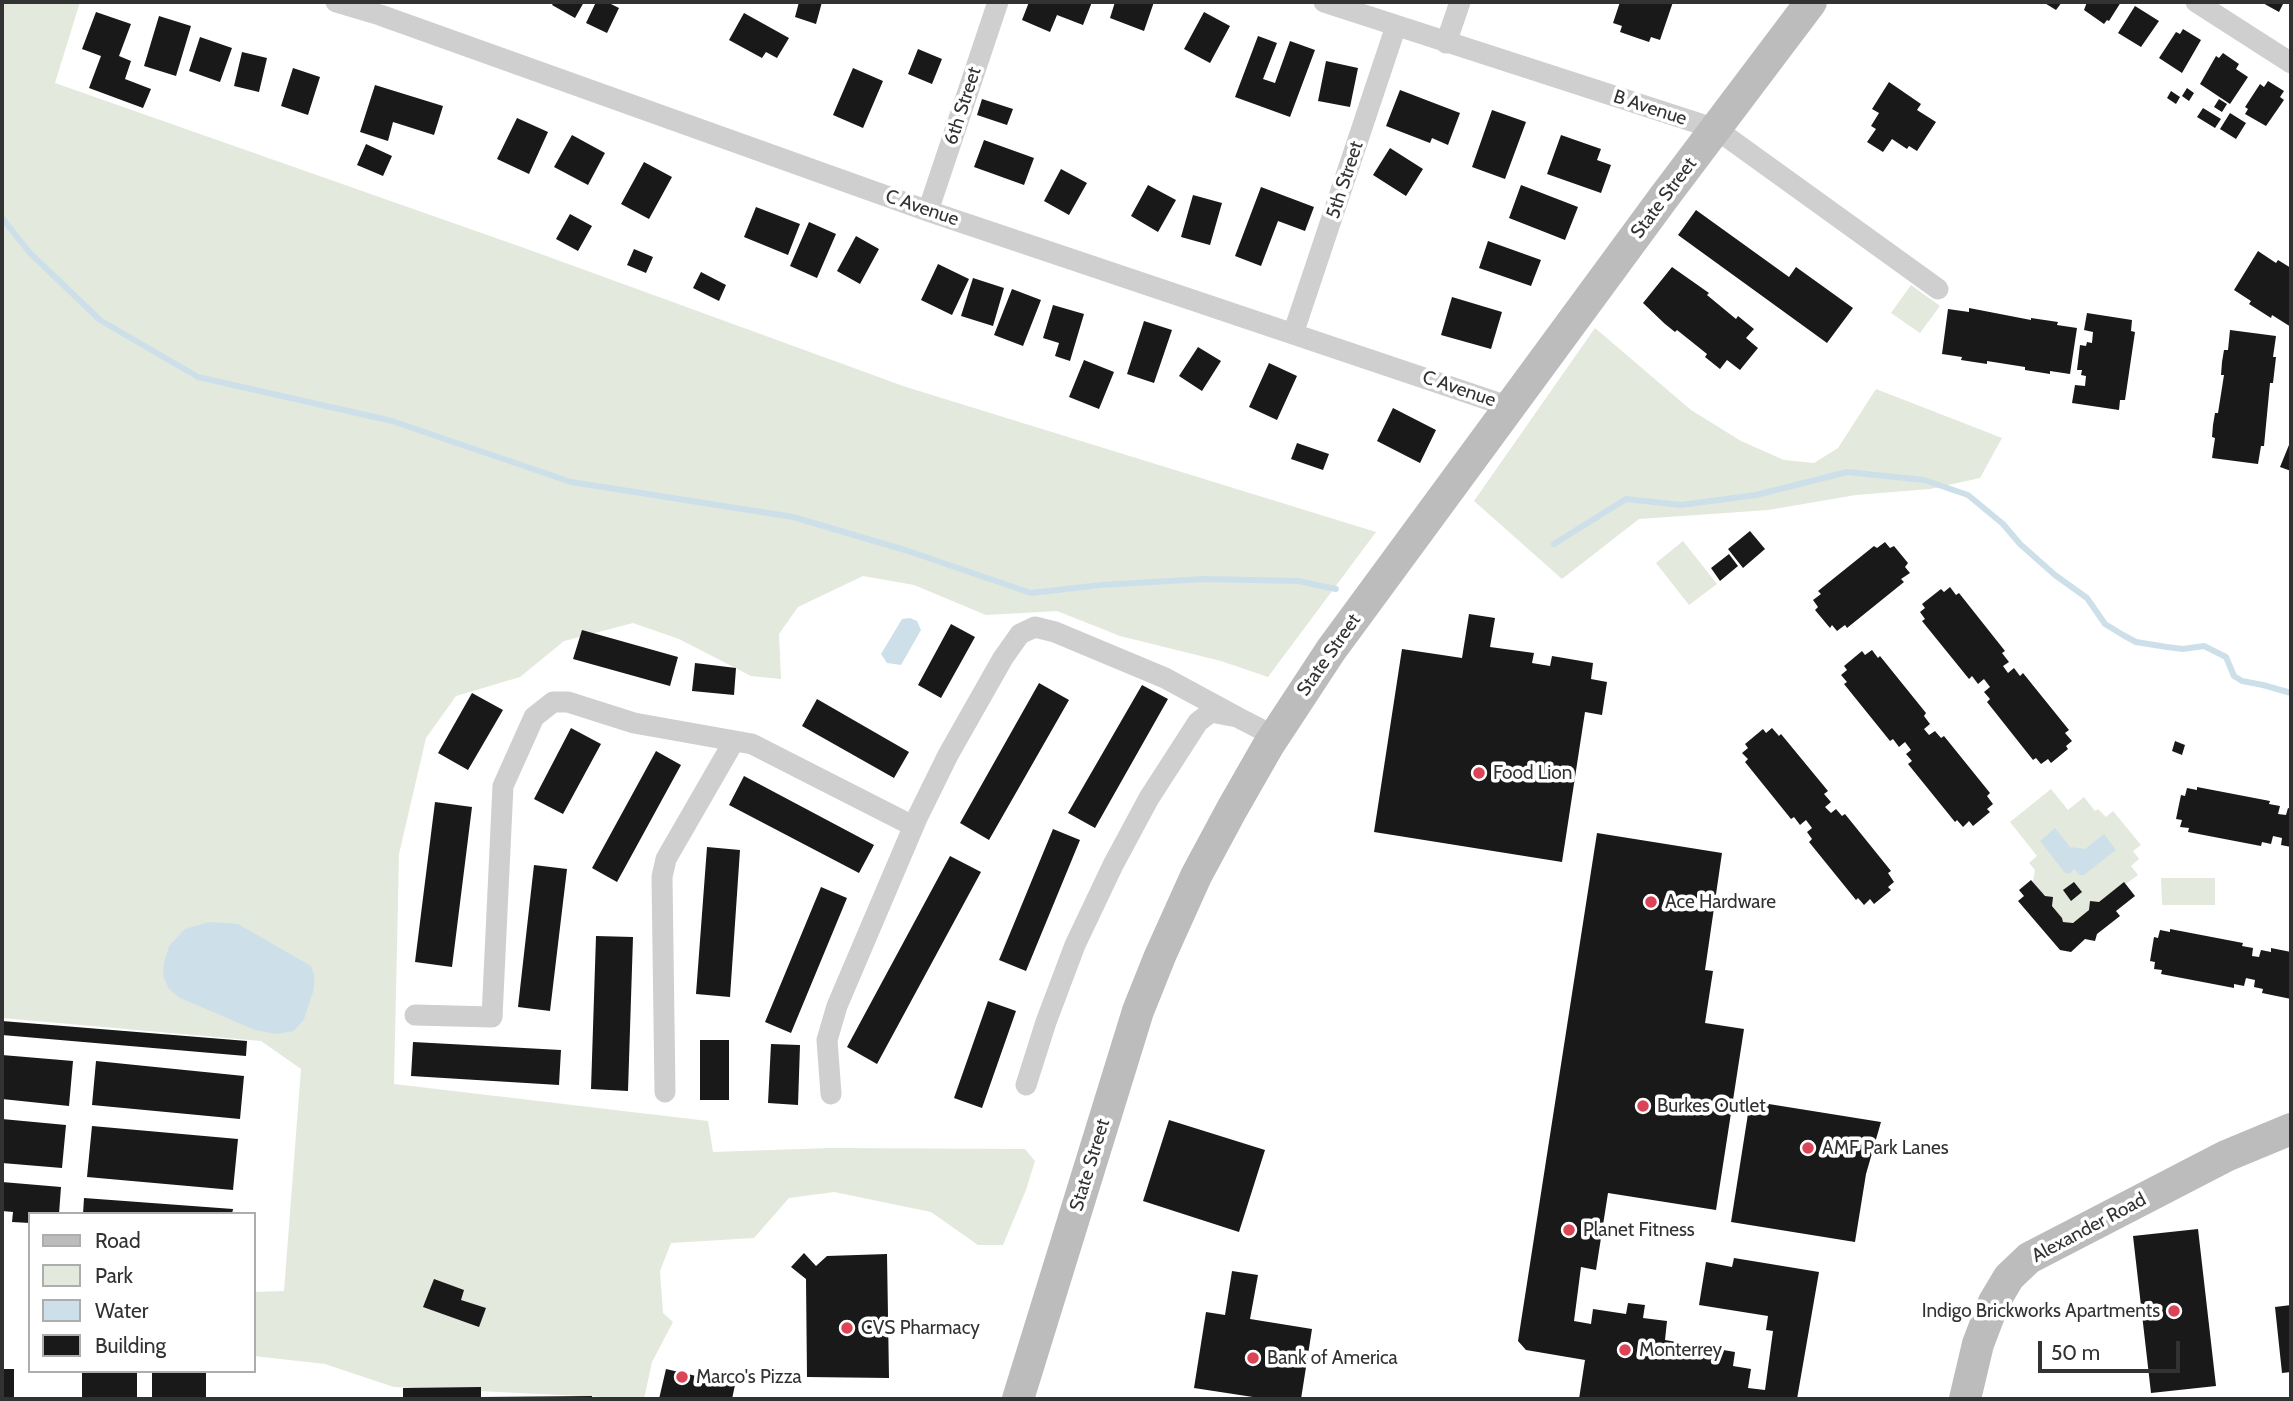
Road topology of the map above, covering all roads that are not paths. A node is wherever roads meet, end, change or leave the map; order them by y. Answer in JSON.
{"nodes":[{"id":1,"x":337,"y":2,"type":"edge"},
{"id":2,"x":998,"y":2,"type":"edge"},
{"id":3,"x":1324,"y":2,"type":"edge"},
{"id":4,"x":1460,"y":2,"type":"edge"},
{"id":5,"x":1811,"y":2,"type":"edge"},
{"id":6,"x":2196,"y":2,"type":"edge"},
{"id":7,"x":382,"y":8,"type":"edge"},
{"id":8,"x":1396,"y":26,"type":"junction"},
{"id":9,"x":1446,"y":43,"type":"junction"},
{"id":10,"x":2291,"y":63,"type":"edge"},
{"id":11,"x":1716,"y":129,"type":"junction"},
{"id":12,"x":928,"y":211,"type":"junction"},
{"id":13,"x":1938,"y":289,"type":"dead end"},
{"id":14,"x":1293,"y":334,"type":"junction"},
{"id":15,"x":1510,"y":407,"type":"junction"},
{"id":16,"x":1237,"y":717,"type":"junction"},
{"id":17,"x":1274,"y":736,"type":"junction"},
{"id":18,"x":734,"y":741,"type":"junction"},
{"id":19,"x":913,"y":826,"type":"junction"},
{"id":20,"x":415,"y":1016,"type":"dead end"},
{"id":21,"x":1026,"y":1085,"type":"dead end"},
{"id":22,"x":665,"y":1092,"type":"dead end"},
{"id":23,"x":831,"y":1094,"type":"dead end"},
{"id":24,"x":2291,"y":1129,"type":"edge"},
{"id":25,"x":1018,"y":1399,"type":"edge"},
{"id":26,"x":1965,"y":1399,"type":"edge"}],
"edges":[{"from":1,"to":7,"type":"street","name":"C Avenue"},
{"from":2,"to":12,"type":"street","name":"6th Street"},
{"from":3,"to":8,"type":"street","name":"B Avenue"},
{"from":4,"to":9,"type":"street"},
{"from":5,"to":11,"type":"main road","name":"State Street"},
{"from":6,"to":10,"type":"street"},
{"from":7,"to":12,"type":"street","name":"C Avenue"},
{"from":8,"to":9,"type":"street","name":"B Avenue"},
{"from":8,"to":14,"type":"street","name":"5th Street"},
{"from":9,"to":11,"type":"street","name":"B Avenue"},
{"from":11,"to":13,"type":"street","name":"B Avenue"},
{"from":11,"to":15,"type":"main road","name":"State Street"},
{"from":12,"to":14,"type":"street","name":"C Avenue"},
{"from":14,"to":15,"type":"street","name":"C Avenue"},
{"from":15,"to":17,"type":"main road","name":"State Street"},
{"from":16,"to":17,"type":"street"},
{"from":16,"to":19,"type":"street"},
{"from":16,"to":21,"type":"street"},
{"from":17,"to":25,"type":"main road","name":"State Street"},
{"from":18,"to":19,"type":"street"},
{"from":18,"to":20,"type":"street"},
{"from":18,"to":22,"type":"street"},
{"from":19,"to":23,"type":"street"},
{"from":24,"to":26,"type":"main road","name":"Alexander Road"}]}
